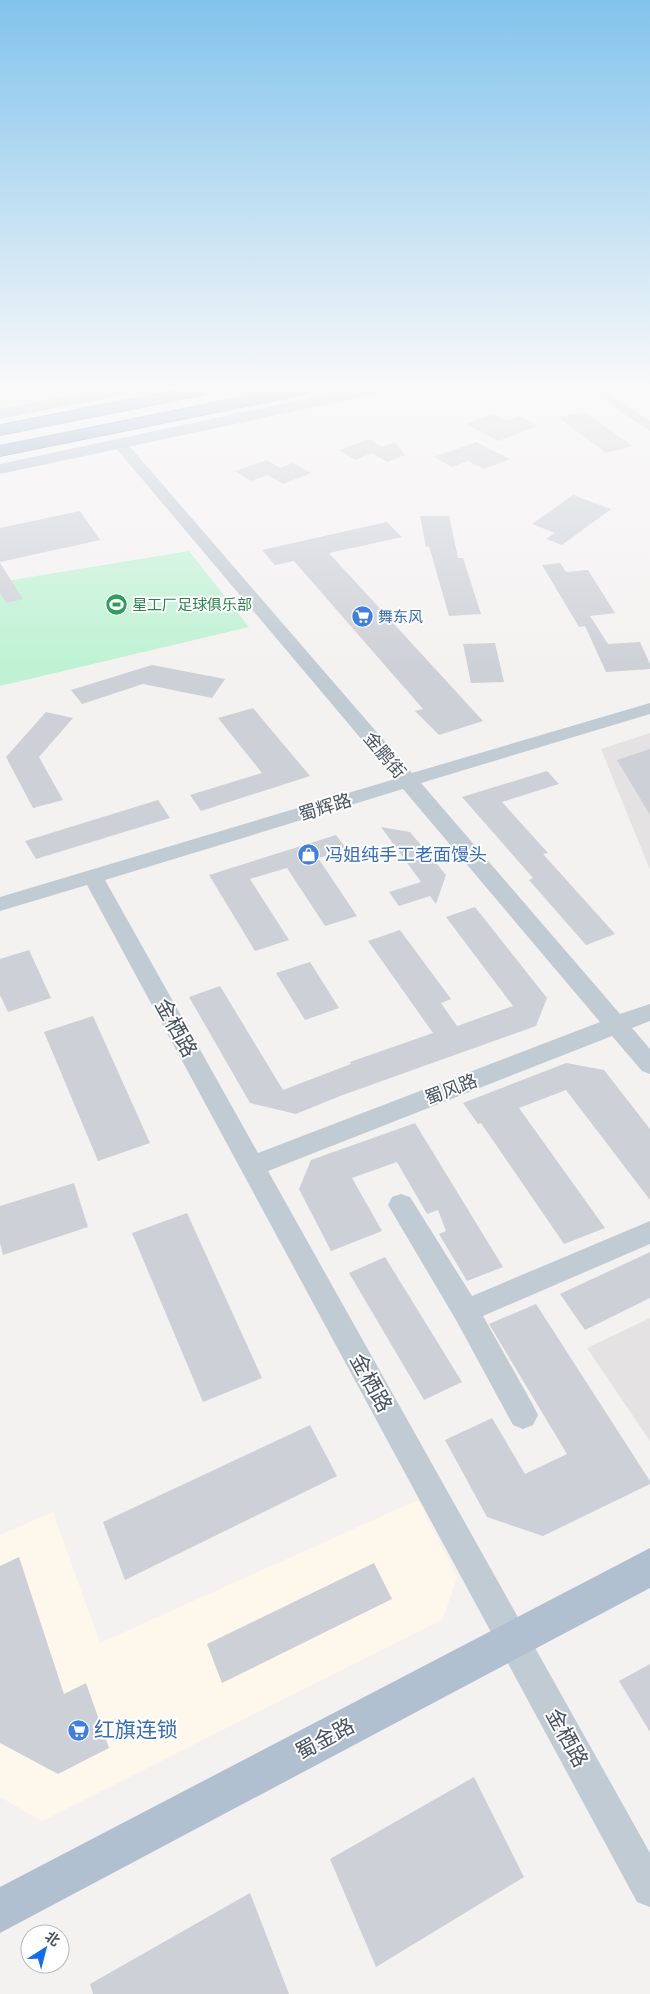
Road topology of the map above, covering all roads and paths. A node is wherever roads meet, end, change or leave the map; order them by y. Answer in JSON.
{"nodes":[{"id":1,"x":153,"y":482,"type":"edge"},
{"id":2,"x":650,"y":708,"type":"edge"},
{"id":3,"x":409,"y":782,"type":"junction"},
{"id":4,"x":93,"y":877,"type":"junction"},
{"id":5,"x":0,"y":904,"type":"edge"},
{"id":6,"x":650,"y":1012,"type":"edge"},
{"id":7,"x":616,"y":1025,"type":"junction"},
{"id":8,"x":650,"y":1065,"type":"edge"},
{"id":9,"x":252,"y":1166,"type":"junction"},
{"id":10,"x":401,"y":1205,"type":"dead end"},
{"id":11,"x":650,"y":1232,"type":"edge"},
{"id":12,"x":466,"y":1311,"type":"junction"},
{"id":13,"x":523,"y":1415,"type":"dead end"},
{"id":14,"x":650,"y":1567,"type":"edge"},
{"id":15,"x":513,"y":1639,"type":"junction"},
{"id":16,"x":650,"y":1889,"type":"edge"},
{"id":17,"x":0,"y":1911,"type":"edge"}],
"edges":[{"from":1,"to":3,"type":"street","name":"金鹏街"},
{"from":2,"to":3,"type":"street","name":"蜀辉路"},
{"from":3,"to":4,"type":"street","name":"蜀辉路"},
{"from":3,"to":7,"type":"street","name":"金鹏街"},
{"from":4,"to":5,"type":"street","name":"蜀辉路"},
{"from":4,"to":9,"type":"street","name":"金栖路"},
{"from":6,"to":7,"type":"street","name":"蜀风路"},
{"from":7,"to":8,"type":"street","name":"金鹏街"},
{"from":7,"to":9,"type":"street","name":"蜀风路"},
{"from":9,"to":15,"type":"street","name":"金栖路"},
{"from":10,"to":12,"type":"street"},
{"from":11,"to":12,"type":"street"},
{"from":12,"to":13,"type":"street"},
{"from":14,"to":15,"type":"main road","name":"蜀金路"},
{"from":15,"to":16,"type":"street","name":"金栖路"},
{"from":15,"to":17,"type":"main road","name":"蜀金路"}]}
